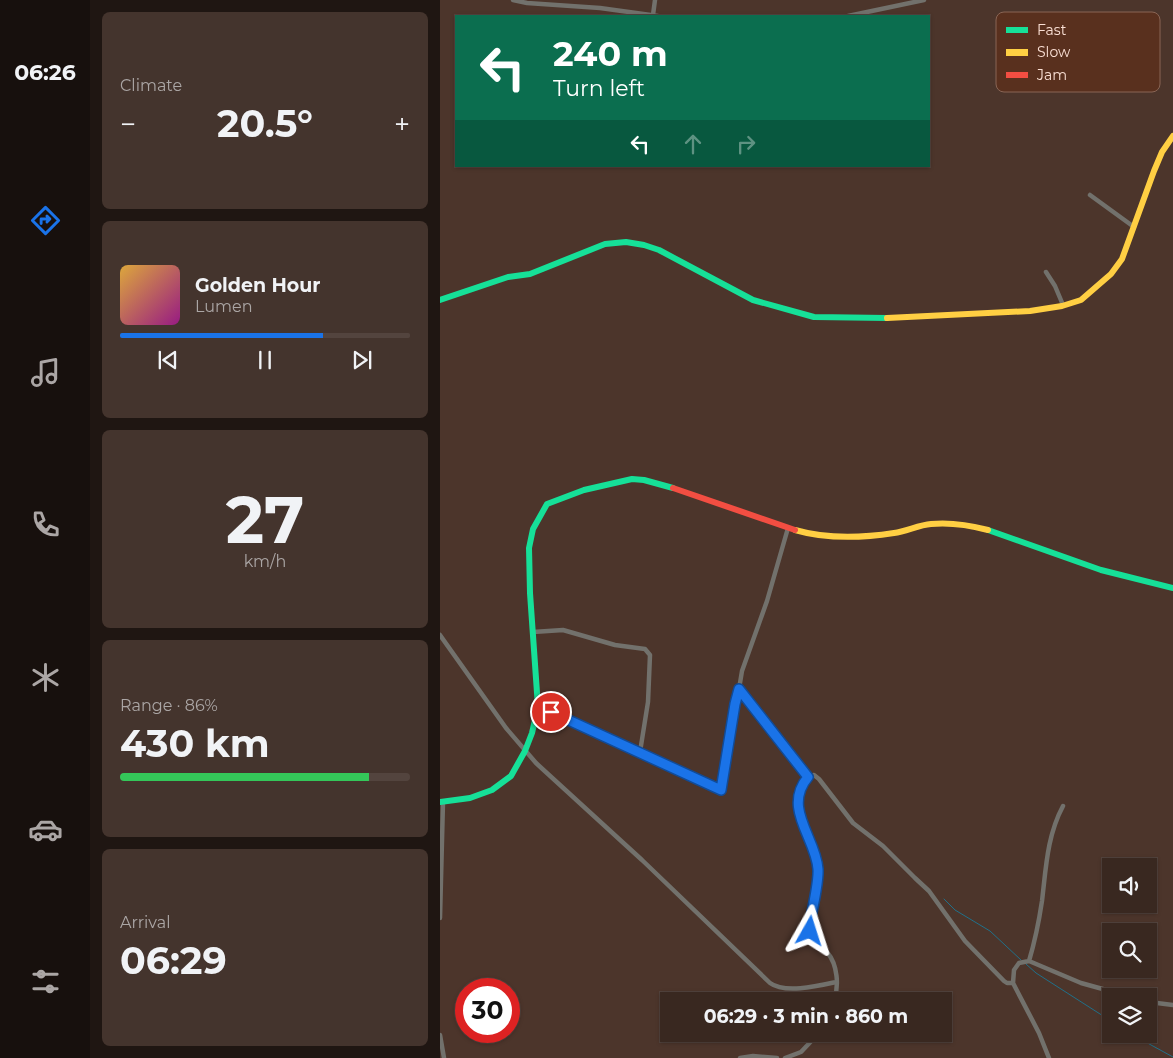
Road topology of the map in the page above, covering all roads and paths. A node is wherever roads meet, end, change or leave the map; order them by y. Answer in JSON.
{"nodes":[{"id":1,"x":513,"y":0,"type":"edge"},
{"id":2,"x":655,"y":0,"type":"edge"},
{"id":3,"x":924,"y":0,"type":"edge"},
{"id":4,"x":559,"y":3,"type":"edge"},
{"id":5,"x":649,"y":15,"type":"edge"},
{"id":6,"x":656,"y":15,"type":"edge"},
{"id":7,"x":853,"y":15,"type":"edge"},
{"id":8,"x":1173,"y":136,"type":"edge"},
{"id":9,"x":1090,"y":195,"type":"dead end"},
{"id":10,"x":1134,"y":227,"type":"junction"},
{"id":11,"x":1046,"y":272,"type":"dead end"},
{"id":12,"x":440,"y":300,"type":"edge"},
{"id":13,"x":1064,"y":305,"type":"junction"},
{"id":14,"x":788,"y":528,"type":"junction"},
{"id":15,"x":1173,"y":588,"type":"edge"},
{"id":16,"x":533,"y":632,"type":"junction"},
{"id":17,"x":440,"y":635,"type":"edge"},
{"id":18,"x":739,"y":689,"type":"junction"},
{"id":19,"x":538,"y":707,"type":"junction"},
{"id":20,"x":525,"y":751,"type":"junction"},
{"id":21,"x":640,"y":752,"type":"junction"},
{"id":22,"x":808,"y":777,"type":"junction"},
{"id":23,"x":442,"y":802,"type":"edge"},
{"id":24,"x":1063,"y":806,"type":"dead end"},
{"id":25,"x":440,"y":918,"type":"edge"},
{"id":26,"x":1029,"y":961,"type":"junction"},
{"id":27,"x":836,"y":982,"type":"junction"},
{"id":28,"x":1013,"y":983,"type":"junction"},
{"id":29,"x":1102,"y":988,"type":"edge"},
{"id":30,"x":835,"y":992,"type":"edge"},
{"id":31,"x":1157,"y":1003,"type":"edge"},
{"id":32,"x":1173,"y":1005,"type":"edge"},
{"id":33,"x":440,"y":1035,"type":"edge"},
{"id":34,"x":811,"y":1042,"type":"edge"},
{"id":35,"x":444,"y":1058,"type":"edge"},
{"id":36,"x":740,"y":1058,"type":"edge"},
{"id":37,"x":777,"y":1058,"type":"edge"},
{"id":38,"x":785,"y":1058,"type":"edge"},
{"id":39,"x":1049,"y":1058,"type":"edge"}],
"edges":[{"from":1,"to":4,"type":"street"},
{"from":2,"to":6,"type":"street"},
{"from":3,"to":7,"type":"street"},
{"from":4,"to":5,"type":"street"},
{"from":8,"to":10,"type":"street"},
{"from":9,"to":10,"type":"street"},
{"from":10,"to":13,"type":"street"},
{"from":11,"to":13,"type":"street"},
{"from":12,"to":13,"type":"street"},
{"from":14,"to":15,"type":"street"},
{"from":14,"to":16,"type":"street"},
{"from":14,"to":18,"type":"street"},
{"from":16,"to":19,"type":"street"},
{"from":16,"to":21,"type":"street"},
{"from":17,"to":20,"type":"street"},
{"from":18,"to":21,"type":"street"},
{"from":18,"to":22,"type":"street"},
{"from":19,"to":20,"type":"street"},
{"from":19,"to":21,"type":"street"},
{"from":20,"to":23,"type":"street"},
{"from":20,"to":27,"type":"street"},
{"from":22,"to":27,"type":"street"},
{"from":22,"to":28,"type":"street"},
{"from":23,"to":25,"type":"street"},
{"from":24,"to":26,"type":"street"},
{"from":26,"to":28,"type":"street"},
{"from":26,"to":29,"type":"street"},
{"from":27,"to":30,"type":"street"},
{"from":28,"to":39,"type":"street"},
{"from":31,"to":32,"type":"street"},
{"from":33,"to":35,"type":"street"},
{"from":34,"to":38,"type":"street"},
{"from":36,"to":37,"type":"street"}]}
